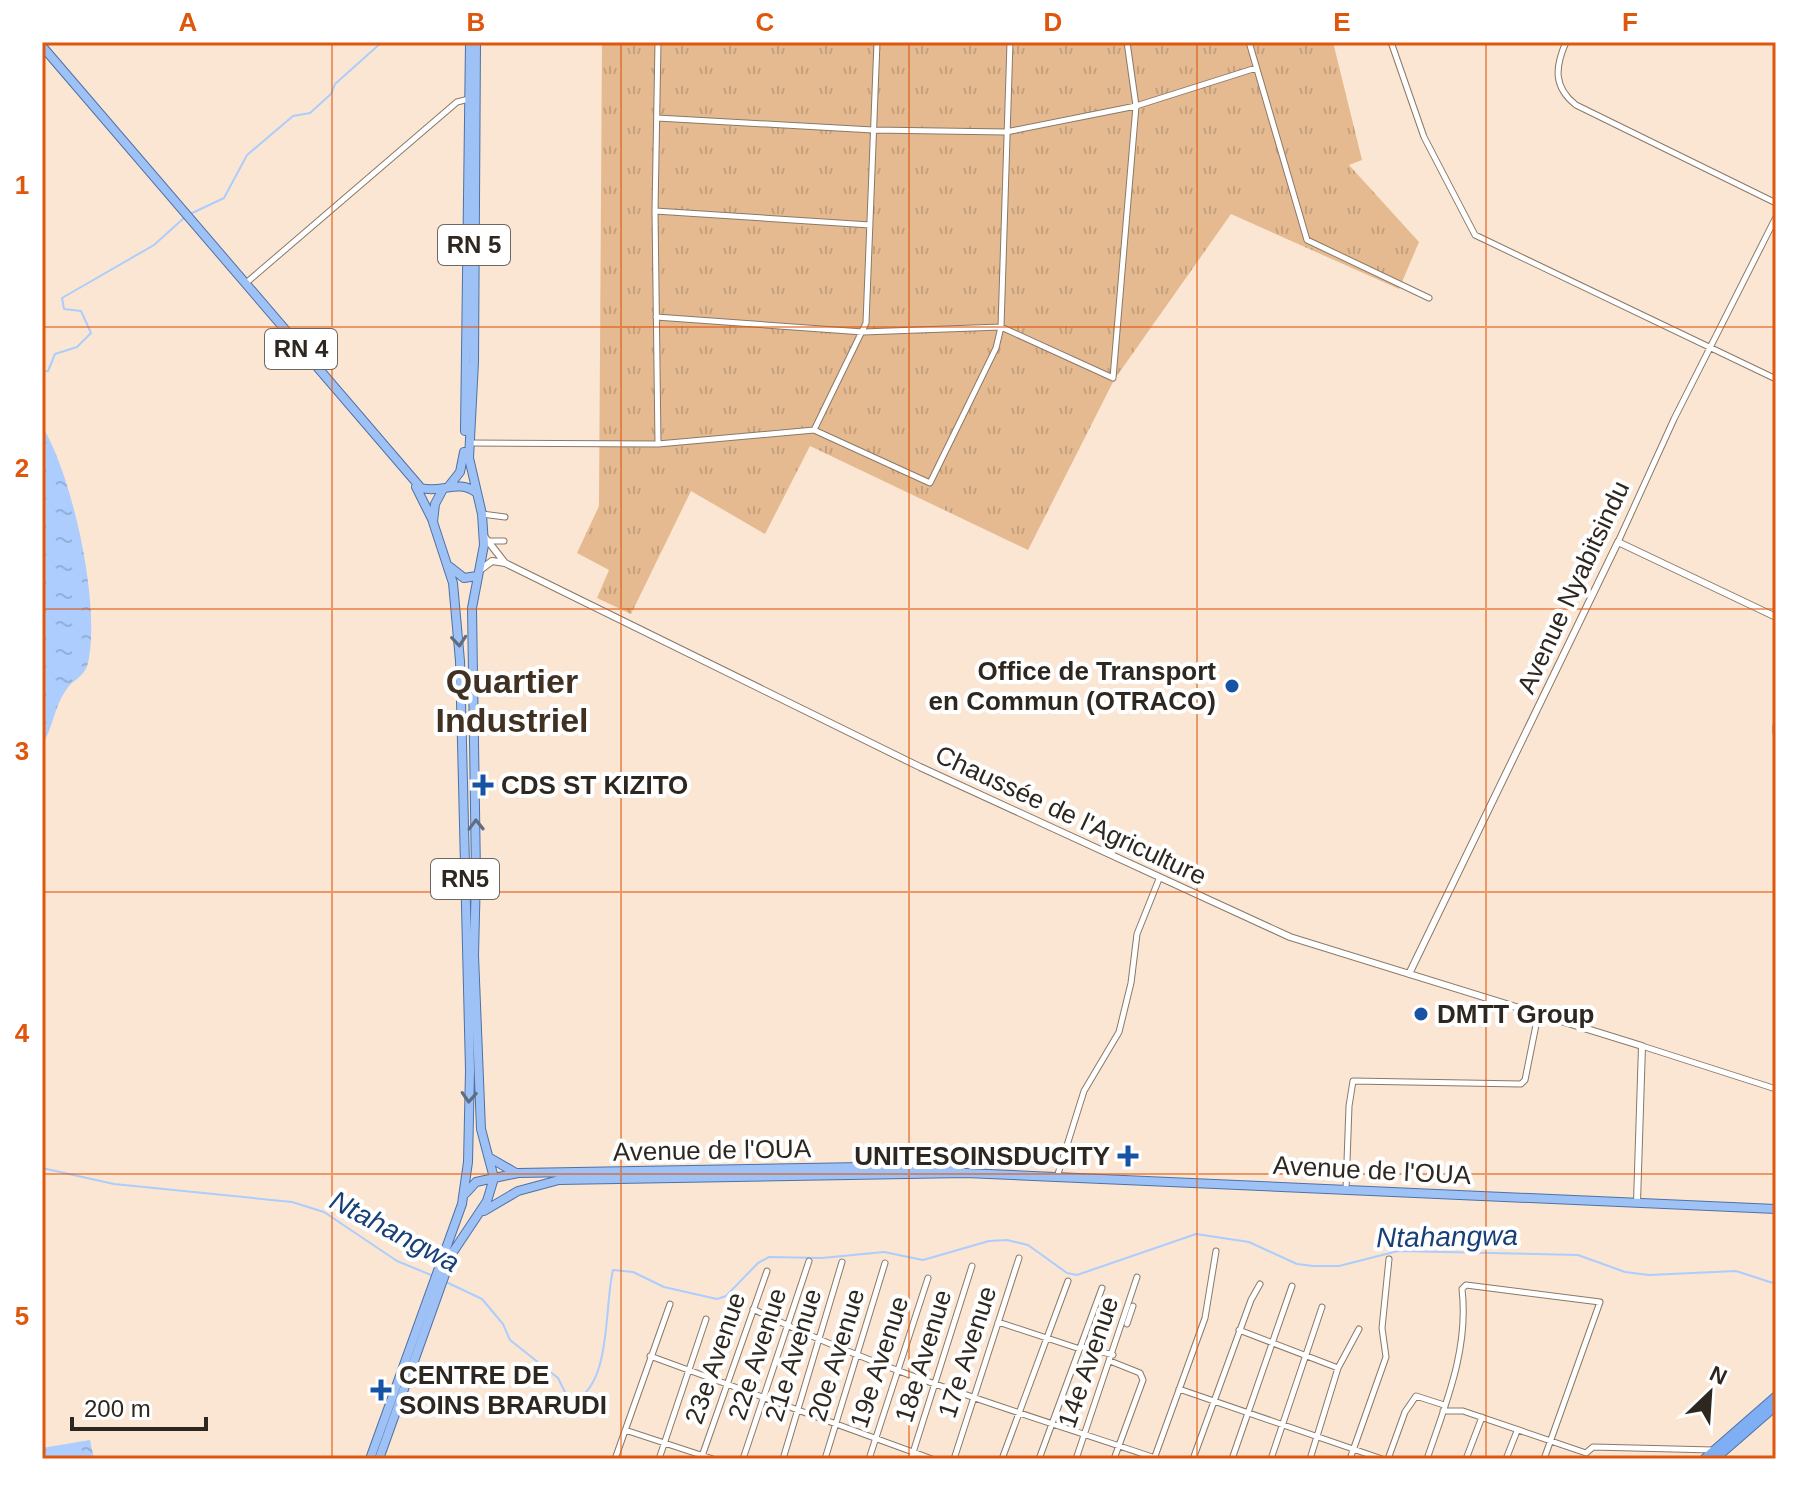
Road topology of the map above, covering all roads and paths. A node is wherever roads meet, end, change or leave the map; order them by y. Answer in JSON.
{"nodes":[{"id":1,"x":473,"y":42,"type":"edge"},
{"id":2,"x":658,"y":42,"type":"edge"},
{"id":3,"x":877,"y":42,"type":"edge"},
{"id":4,"x":1010,"y":42,"type":"edge"},
{"id":5,"x":1127,"y":42,"type":"edge"},
{"id":6,"x":1249,"y":42,"type":"edge"},
{"id":7,"x":1391,"y":42,"type":"edge"},
{"id":8,"x":1566,"y":42,"type":"edge"},
{"id":9,"x":42,"y":46,"type":"edge"},
{"id":10,"x":1256,"y":68,"type":"junction"},
{"id":11,"x":472,"y":98,"type":"junction"},
{"id":12,"x":1136,"y":106,"type":"junction"},
{"id":13,"x":657,"y":118,"type":"junction"},
{"id":14,"x":873,"y":130,"type":"junction"},
{"id":15,"x":1006,"y":132,"type":"junction"},
{"id":16,"x":1776,"y":203,"type":"edge"},
{"id":17,"x":655,"y":211,"type":"junction"},
{"id":18,"x":1776,"y":217,"type":"edge"},
{"id":19,"x":870,"y":225,"type":"junction"},
{"id":20,"x":245,"y":283,"type":"junction"},
{"id":21,"x":1429,"y":298,"type":"dead end"},
{"id":22,"x":656,"y":317,"type":"junction"},
{"id":23,"x":1001,"y":327,"type":"junction"},
{"id":24,"x":863,"y":332,"type":"junction"},
{"id":25,"x":1712,"y":349,"type":"junction"},
{"id":26,"x":1776,"y":379,"type":"edge"},
{"id":27,"x":814,"y":430,"type":"junction"},
{"id":28,"x":658,"y":444,"type":"junction"},
{"id":29,"x":468,"y":446,"type":"junction"},
{"id":30,"x":412,"y":479,"type":"junction"},
{"id":31,"x":446,"y":488,"type":"junction"},
{"id":32,"x":477,"y":494,"type":"junction"},
{"id":33,"x":482,"y":514,"type":"junction"},
{"id":34,"x":505,"y":517,"type":"dead end"},
{"id":35,"x":433,"y":522,"type":"junction"},
{"id":36,"x":487,"y":538,"type":"junction"},
{"id":37,"x":504,"y":541,"type":"dead end"},
{"id":38,"x":1618,"y":542,"type":"junction"},
{"id":39,"x":505,"y":563,"type":"junction"},
{"id":40,"x":449,"y":564,"type":"junction"},
{"id":41,"x":478,"y":573,"type":"junction"},
{"id":42,"x":1776,"y":617,"type":"edge"},
{"id":43,"x":1776,"y":726,"type":"edge"},
{"id":44,"x":1776,"y":733,"type":"edge"},
{"id":45,"x":463,"y":769,"type":"junction"},
{"id":46,"x":475,"y":769,"type":"junction"},
{"id":47,"x":1159,"y":879,"type":"junction"},
{"id":48,"x":1409,"y":974,"type":"junction"},
{"id":49,"x":1538,"y":1015,"type":"junction"},
{"id":50,"x":474,"y":1043,"type":"junction"},
{"id":51,"x":1642,"y":1046,"type":"junction"},
{"id":52,"x":1776,"y":1089,"type":"edge"},
{"id":53,"x":487,"y":1154,"type":"junction"},
{"id":54,"x":919,"y":1169,"type":"junction"},
{"id":55,"x":518,"y":1173,"type":"junction"},
{"id":56,"x":1057,"y":1177,"type":"junction"},
{"id":57,"x":494,"y":1178,"type":"junction"},
{"id":58,"x":1346,"y":1189,"type":"junction"},
{"id":59,"x":463,"y":1200,"type":"junction"},
{"id":60,"x":1637,"y":1202,"type":"junction"},
{"id":61,"x":1776,"y":1209,"type":"edge"},
{"id":62,"x":477,"y":1216,"type":"junction"},
{"id":63,"x":1216,"y":1251,"type":"dead end"},
{"id":64,"x":1019,"y":1258,"type":"dead end"},
{"id":65,"x":1389,"y":1259,"type":"dead end"},
{"id":66,"x":809,"y":1261,"type":"dead end"},
{"id":67,"x":842,"y":1262,"type":"dead end"},
{"id":68,"x":885,"y":1263,"type":"dead end"},
{"id":69,"x":972,"y":1266,"type":"dead end"},
{"id":70,"x":443,"y":1270,"type":"junction"},
{"id":71,"x":767,"y":1271,"type":"dead end"},
{"id":72,"x":1137,"y":1277,"type":"dead end"},
{"id":73,"x":928,"y":1278,"type":"dead end"},
{"id":74,"x":1068,"y":1281,"type":"dead end"},
{"id":75,"x":1260,"y":1284,"type":"dead end"},
{"id":76,"x":1292,"y":1286,"type":"dead end"},
{"id":77,"x":1102,"y":1288,"type":"dead end"},
{"id":78,"x":436,"y":1291,"type":"junction"},
{"id":79,"x":670,"y":1304,"type":"dead end"},
{"id":80,"x":1133,"y":1306,"type":"dead end"},
{"id":81,"x":1322,"y":1307,"type":"dead end"},
{"id":82,"x":753,"y":1309,"type":"junction"},
{"id":83,"x":706,"y":1319,"type":"dead end"},
{"id":84,"x":998,"y":1322,"type":"junction"},
{"id":85,"x":787,"y":1327,"type":"junction"},
{"id":86,"x":1359,"y":1329,"type":"dead end"},
{"id":87,"x":1239,"y":1330,"type":"junction"},
{"id":88,"x":1047,"y":1337,"type":"junction"},
{"id":89,"x":820,"y":1339,"type":"junction"},
{"id":90,"x":1273,"y":1342,"type":"junction"},
{"id":91,"x":1081,"y":1348,"type":"junction"},
{"id":92,"x":858,"y":1353,"type":"junction"},
{"id":93,"x":1306,"y":1354,"type":"junction"},
{"id":94,"x":650,"y":1356,"type":"junction"},
{"id":95,"x":1112,"y":1360,"type":"junction"},
{"id":96,"x":898,"y":1368,"type":"junction"},
{"id":97,"x":687,"y":1370,"type":"junction"},
{"id":98,"x":1338,"y":1370,"type":"junction"},
{"id":99,"x":936,"y":1382,"type":"junction"},
{"id":100,"x":725,"y":1384,"type":"junction"},
{"id":101,"x":1179,"y":1389,"type":"junction"},
{"id":102,"x":975,"y":1396,"type":"junction"},
{"id":103,"x":763,"y":1397,"type":"junction"},
{"id":104,"x":1776,"y":1397,"type":"edge"},
{"id":105,"x":1214,"y":1401,"type":"junction"},
{"id":106,"x":1776,"y":1405,"type":"edge"},
{"id":107,"x":1444,"y":1408,"type":"junction"},
{"id":108,"x":798,"y":1410,"type":"junction"},
{"id":109,"x":1020,"y":1411,"type":"junction"},
{"id":110,"x":1249,"y":1412,"type":"junction"},
{"id":111,"x":1482,"y":1417,"type":"junction"},
{"id":112,"x":1053,"y":1423,"type":"junction"},
{"id":113,"x":836,"y":1424,"type":"junction"},
{"id":114,"x":1283,"y":1424,"type":"junction"},
{"id":115,"x":625,"y":1430,"type":"junction"},
{"id":116,"x":1517,"y":1431,"type":"junction"},
{"id":117,"x":1084,"y":1434,"type":"junction"},
{"id":118,"x":1318,"y":1436,"type":"junction"},
{"id":119,"x":875,"y":1439,"type":"junction"},
{"id":120,"x":1550,"y":1442,"type":"junction"},
{"id":121,"x":664,"y":1443,"type":"junction"},
{"id":122,"x":1119,"y":1446,"type":"junction"},
{"id":123,"x":1353,"y":1448,"type":"junction"},
{"id":124,"x":1715,"y":1454,"type":"edge"},
{"id":125,"x":912,"y":1456,"type":"edge"},
{"id":126,"x":1585,"y":1456,"type":"edge"},
{"id":127,"x":702,"y":1457,"type":"edge"},
{"id":128,"x":370,"y":1459,"type":"edge"},
{"id":129,"x":379,"y":1459,"type":"edge"},
{"id":130,"x":615,"y":1459,"type":"edge"},
{"id":131,"x":659,"y":1459,"type":"edge"},
{"id":132,"x":713,"y":1459,"type":"edge"},
{"id":133,"x":743,"y":1459,"type":"edge"},
{"id":134,"x":783,"y":1459,"type":"edge"},
{"id":135,"x":825,"y":1459,"type":"edge"},
{"id":136,"x":869,"y":1459,"type":"edge"},
{"id":137,"x":932,"y":1459,"type":"edge"},
{"id":138,"x":954,"y":1459,"type":"edge"},
{"id":139,"x":1002,"y":1459,"type":"edge"},
{"id":140,"x":1039,"y":1459,"type":"edge"},
{"id":141,"x":1076,"y":1459,"type":"edge"},
{"id":142,"x":1114,"y":1459,"type":"edge"},
{"id":143,"x":1155,"y":1459,"type":"edge"},
{"id":144,"x":1193,"y":1459,"type":"edge"},
{"id":145,"x":1232,"y":1459,"type":"edge"},
{"id":146,"x":1271,"y":1459,"type":"edge"},
{"id":147,"x":1310,"y":1459,"type":"edge"},
{"id":148,"x":1350,"y":1459,"type":"edge"},
{"id":149,"x":1385,"y":1459,"type":"edge"},
{"id":150,"x":1427,"y":1459,"type":"edge"},
{"id":151,"x":1466,"y":1459,"type":"edge"},
{"id":152,"x":1506,"y":1459,"type":"edge"},
{"id":153,"x":1544,"y":1459,"type":"edge"},
{"id":154,"x":1705,"y":1459,"type":"edge"}],
"edges":[{"from":1,"to":11,"type":"main road","number":"RN 5"},
{"from":2,"to":13,"type":"street"},
{"from":3,"to":14,"type":"street"},
{"from":4,"to":15,"type":"street"},
{"from":5,"to":12,"type":"street"},
{"from":6,"to":10,"type":"street"},
{"from":7,"to":25,"type":"street"},
{"from":8,"to":16,"type":"street"},
{"from":9,"to":20,"type":"main road","number":"RN 4"},
{"from":10,"to":12,"type":"street"},
{"from":10,"to":21,"type":"street"},
{"from":11,"to":20,"type":"street"},
{"from":11,"to":29,"type":"main road","number":"RN 5"},
{"from":12,"to":15,"type":"street"},
{"from":12,"to":23,"type":"street"},
{"from":13,"to":14,"type":"street"},
{"from":13,"to":17,"type":"street"},
{"from":14,"to":15,"type":"street"},
{"from":14,"to":19,"type":"street"},
{"from":15,"to":23,"type":"street"},
{"from":17,"to":19,"type":"street"},
{"from":17,"to":22,"type":"street"},
{"from":18,"to":25,"type":"street","name":"Avenue Nyabitsindu"},
{"from":19,"to":24,"type":"street"},
{"from":20,"to":30,"type":"main road","number":"RN 4"},
{"from":22,"to":24,"type":"street"},
{"from":22,"to":28,"type":"street"},
{"from":23,"to":24,"type":"street"},
{"from":23,"to":27,"type":"street"},
{"from":24,"to":27,"type":"street"},
{"from":25,"to":26,"type":"street"},
{"from":25,"to":38,"type":"street","name":"Avenue Nyabitsindu"},
{"from":27,"to":28,"type":"street"},
{"from":28,"to":29,"type":"street"},
{"from":29,"to":31,"type":"main road"},
{"from":29,"to":32,"type":"main road","number":"RN5"},
{"from":30,"to":31,"type":"main road"},
{"from":30,"to":35,"type":"main road","number":"RN 4"},
{"from":31,"to":32,"type":"main road"},
{"from":31,"to":35,"type":"main road"},
{"from":32,"to":33,"type":"main road","number":"RN5"},
{"from":33,"to":34,"type":"street"},
{"from":33,"to":36,"type":"main road","number":"RN5"},
{"from":35,"to":40,"type":"main road","number":"RN5"},
{"from":36,"to":37,"type":"street"},
{"from":36,"to":39,"type":"street","name":"Chaussée de l'Agriculture"},
{"from":36,"to":41,"type":"main road","number":"RN5"},
{"from":38,"to":42,"type":"street"},
{"from":38,"to":48,"type":"street","name":"Avenue Nyabitsindu"},
{"from":39,"to":41,"type":"street"},
{"from":39,"to":47,"type":"street","name":"Chaussée de l'Agriculture"},
{"from":40,"to":41,"type":"main road"},
{"from":40,"to":45,"type":"main road","number":"RN5","one_way":true},
{"from":41,"to":46,"type":"main road","number":"RN5"},
{"from":43,"to":44,"type":"street"},
{"from":45,"to":46,"type":"main road"},
{"from":45,"to":50,"type":"main road","number":"RN5"},
{"from":50,"to":46,"type":"main road","number":"RN5","one_way":true},
{"from":47,"to":48,"type":"street","name":"Chaussée de l'Agriculture"},
{"from":47,"to":56,"type":"street"},
{"from":48,"to":49,"type":"street","name":"Chaussée de l'Agriculture"},
{"from":49,"to":51,"type":"street","name":"Chaussée de l'Agriculture"},
{"from":49,"to":58,"type":"street"},
{"from":50,"to":53,"type":"main road","number":"RN5"},
{"from":50,"to":59,"type":"main road","number":"RN5","one_way":true},
{"from":51,"to":52,"type":"street","name":"Chaussée de l'Agriculture"},
{"from":51,"to":60,"type":"street"},
{"from":53,"to":55,"type":"main road"},
{"from":53,"to":57,"type":"main road","number":"RN5"},
{"from":54,"to":55,"type":"main road","name":"Avenue de l'OUA"},
{"from":54,"to":56,"type":"main road","name":"Avenue de l'OUA"},
{"from":54,"to":62,"type":"main road","name":"Avenue de l'OUA"},
{"from":55,"to":57,"type":"main road","name":"Avenue de l'OUA"},
{"from":56,"to":58,"type":"main road","name":"Avenue de l'OUA"},
{"from":57,"to":59,"type":"main road","name":"Avenue de l'OUA"},
{"from":57,"to":62,"type":"main road","number":"RN5"},
{"from":58,"to":60,"type":"main road","name":"Avenue de l'OUA"},
{"from":59,"to":62,"type":"main road"},
{"from":59,"to":70,"type":"main road","number":"RN5"},
{"from":60,"to":61,"type":"main road","name":"Avenue de l'OUA"},
{"from":62,"to":70,"type":"main road","number":"RN5"},
{"from":63,"to":101,"type":"street"},
{"from":64,"to":84,"type":"street","name":"17e Avenue"},
{"from":65,"to":123,"type":"street"},
{"from":66,"to":85,"type":"street","name":"22e Avenue"},
{"from":67,"to":89,"type":"street","name":"21e Avenue"},
{"from":68,"to":92,"type":"street","name":"20e Avenue"},
{"from":69,"to":99,"type":"street","name":"18e Avenue"},
{"from":70,"to":78,"type":"main road","number":"RN5"},
{"from":71,"to":82,"type":"street","name":"23e Avenue"},
{"from":72,"to":95,"type":"street","name":"14e Avenue"},
{"from":73,"to":96,"type":"street","name":"19e Avenue"},
{"from":74,"to":88,"type":"street"},
{"from":75,"to":87,"type":"street"},
{"from":76,"to":90,"type":"street"},
{"from":77,"to":91,"type":"street"},
{"from":78,"to":128,"type":"main road","number":"RN5"},
{"from":78,"to":129,"type":"main road","number":"RN5"},
{"from":79,"to":94,"type":"street"},
{"from":80,"to":95,"type":"street"},
{"from":81,"to":93,"type":"street"},
{"from":82,"to":85,"type":"street"},
{"from":82,"to":100,"type":"street","name":"23e Avenue"},
{"from":83,"to":97,"type":"street"},
{"from":84,"to":88,"type":"street"},
{"from":84,"to":102,"type":"street","name":"17e Avenue"},
{"from":85,"to":89,"type":"street"},
{"from":85,"to":103,"type":"street","name":"22e Avenue"},
{"from":86,"to":98,"type":"street"},
{"from":87,"to":90,"type":"street"},
{"from":87,"to":105,"type":"street"},
{"from":88,"to":91,"type":"street"},
{"from":88,"to":109,"type":"street"},
{"from":89,"to":92,"type":"street"},
{"from":89,"to":108,"type":"street","name":"21e Avenue"},
{"from":90,"to":93,"type":"street"},
{"from":90,"to":110,"type":"street"},
{"from":91,"to":95,"type":"street"},
{"from":91,"to":112,"type":"street"},
{"from":92,"to":96,"type":"street"},
{"from":92,"to":113,"type":"street","name":"20e Avenue"},
{"from":93,"to":98,"type":"street"},
{"from":93,"to":114,"type":"street"},
{"from":94,"to":97,"type":"street"},
{"from":94,"to":115,"type":"street"},
{"from":95,"to":117,"type":"street","name":"14e Avenue"},
{"from":95,"to":122,"type":"street"},
{"from":96,"to":99,"type":"street"},
{"from":96,"to":119,"type":"street","name":"19e Avenue"},
{"from":97,"to":100,"type":"street"},
{"from":97,"to":121,"type":"street"},
{"from":98,"to":118,"type":"street"},
{"from":99,"to":102,"type":"street"},
{"from":99,"to":125,"type":"street","name":"18e Avenue"},
{"from":100,"to":103,"type":"street"},
{"from":100,"to":127,"type":"street","name":"23e Avenue"},
{"from":101,"to":105,"type":"street"},
{"from":101,"to":143,"type":"street"},
{"from":102,"to":109,"type":"street"},
{"from":102,"to":138,"type":"street","name":"17e Avenue"},
{"from":103,"to":108,"type":"street"},
{"from":103,"to":133,"type":"street","name":"22e Avenue"},
{"from":104,"to":124,"type":"highway"},
{"from":105,"to":110,"type":"street"},
{"from":105,"to":144,"type":"street"},
{"from":106,"to":124,"type":"highway"},
{"from":107,"to":111,"type":"street"},
{"from":107,"to":120,"type":"street"},
{"from":107,"to":149,"type":"street"},
{"from":107,"to":150,"type":"street"},
{"from":108,"to":113,"type":"street"},
{"from":108,"to":134,"type":"street","name":"21e Avenue"},
{"from":109,"to":112,"type":"street"},
{"from":109,"to":139,"type":"street"},
{"from":110,"to":114,"type":"street"},
{"from":110,"to":145,"type":"street"},
{"from":111,"to":116,"type":"street"},
{"from":111,"to":151,"type":"street"},
{"from":112,"to":117,"type":"street"},
{"from":112,"to":140,"type":"street"},
{"from":113,"to":119,"type":"street"},
{"from":113,"to":135,"type":"street","name":"20e Avenue"},
{"from":114,"to":118,"type":"street"},
{"from":114,"to":146,"type":"street"},
{"from":115,"to":121,"type":"street"},
{"from":115,"to":130,"type":"street"},
{"from":116,"to":120,"type":"street"},
{"from":116,"to":152,"type":"street"},
{"from":117,"to":122,"type":"street"},
{"from":117,"to":141,"type":"street","name":"14e Avenue"},
{"from":118,"to":123,"type":"street"},
{"from":118,"to":147,"type":"street"},
{"from":119,"to":125,"type":"street"},
{"from":119,"to":136,"type":"street","name":"19e Avenue"},
{"from":120,"to":126,"type":"street"},
{"from":120,"to":153,"type":"street"},
{"from":121,"to":127,"type":"street"},
{"from":121,"to":131,"type":"street"},
{"from":122,"to":142,"type":"street"},
{"from":122,"to":143,"type":"street"},
{"from":123,"to":148,"type":"street"},
{"from":123,"to":149,"type":"street"},
{"from":124,"to":126,"type":"street"},
{"from":124,"to":154,"type":"highway"},
{"from":125,"to":137,"type":"street"},
{"from":127,"to":132,"type":"street"}]}
